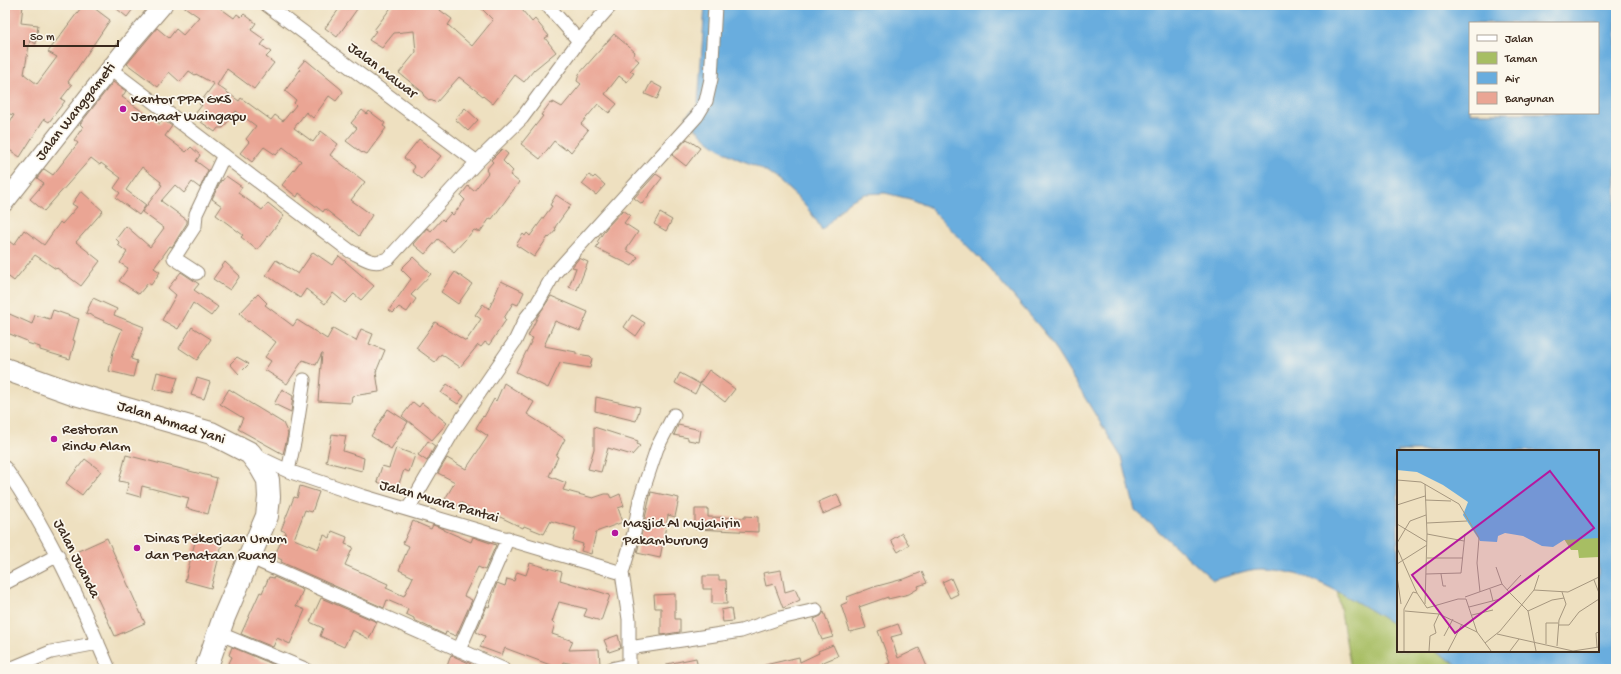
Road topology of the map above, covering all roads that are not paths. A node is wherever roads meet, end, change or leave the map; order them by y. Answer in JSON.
{"nodes":[{"id":1,"x":163,"y":5,"type":"edge"},
{"id":2,"x":267,"y":5,"type":"edge"},
{"id":3,"x":547,"y":5,"type":"edge"},
{"id":4,"x":611,"y":5,"type":"edge"},
{"id":5,"x":715,"y":5,"type":"edge"},
{"id":6,"x":579,"y":41,"type":"junction"},
{"id":7,"x":110,"y":70,"type":"junction"},
{"id":8,"x":224,"y":155,"type":"junction"},
{"id":9,"x":477,"y":162,"type":"junction"},
{"id":10,"x":5,"y":202,"type":"edge"},
{"id":11,"x":197,"y":273,"type":"dead end"},
{"id":12,"x":5,"y":369,"type":"edge"},
{"id":13,"x":304,"y":380,"type":"dead end"},
{"id":14,"x":674,"y":415,"type":"dead end"},
{"id":15,"x":250,"y":453,"type":"junction"},
{"id":16,"x":5,"y":468,"type":"edge"},
{"id":17,"x":288,"y":471,"type":"junction"},
{"id":18,"x":408,"y":509,"type":"junction"},
{"id":19,"x":508,"y":538,"type":"junction"},
{"id":20,"x":58,"y":555,"type":"junction"},
{"id":21,"x":249,"y":557,"type":"junction"},
{"id":22,"x":622,"y":573,"type":"junction"},
{"id":23,"x":5,"y":583,"type":"edge"},
{"id":24,"x":816,"y":610,"type":"dead end"},
{"id":25,"x":218,"y":633,"type":"junction"},
{"id":26,"x":98,"y":643,"type":"junction"},
{"id":27,"x":629,"y":648,"type":"junction"},
{"id":28,"x":459,"y":650,"type":"junction"},
{"id":29,"x":629,"y":667,"type":"edge"},
{"id":30,"x":10,"y":669,"type":"edge"},
{"id":31,"x":109,"y":669,"type":"edge"},
{"id":32,"x":206,"y":669,"type":"edge"},
{"id":33,"x":305,"y":669,"type":"edge"},
{"id":34,"x":503,"y":669,"type":"edge"},
{"id":35,"x":611,"y":669,"type":"edge"}],
"edges":[{"from":1,"to":7,"type":"street","name":"Jalan Wanggameti"},
{"from":2,"to":9,"type":"street","name":"Jalan Mawar"},
{"from":3,"to":6,"type":"street"},
{"from":4,"to":6,"type":"street"},
{"from":5,"to":18,"type":"street"},
{"from":6,"to":9,"type":"street"},
{"from":7,"to":8,"type":"street"},
{"from":7,"to":10,"type":"street","name":"Jalan Wanggameti"},
{"from":8,"to":9,"type":"street"},
{"from":8,"to":11,"type":"street"},
{"from":12,"to":15,"type":"highway","name":"Jalan Ahmad Yani"},
{"from":13,"to":17,"type":"street"},
{"from":14,"to":22,"type":"street"},
{"from":15,"to":17,"type":"street","name":"Jalan Muara Pantai"},
{"from":15,"to":21,"type":"highway","name":"Jalan Ahmad Yani"},
{"from":16,"to":20,"type":"street","name":"Jalan Juanda"},
{"from":17,"to":18,"type":"street","name":"Jalan Muara Pantai"},
{"from":18,"to":19,"type":"street","name":"Jalan Muara Pantai"},
{"from":19,"to":22,"type":"street","name":"Jalan Muara Pantai"},
{"from":19,"to":28,"type":"street"},
{"from":20,"to":23,"type":"street"},
{"from":20,"to":26,"type":"street","name":"Jalan Juanda"},
{"from":21,"to":25,"type":"highway","name":"Jalan Ahmad Yani"},
{"from":21,"to":28,"type":"street"},
{"from":22,"to":27,"type":"street"},
{"from":24,"to":27,"type":"street"},
{"from":25,"to":32,"type":"highway","name":"Jalan Ahmad Yani"},
{"from":25,"to":33,"type":"street"},
{"from":26,"to":30,"type":"street"},
{"from":26,"to":31,"type":"street","name":"Jalan Juanda"},
{"from":27,"to":29,"type":"street"},
{"from":28,"to":34,"type":"street"},
{"from":29,"to":35,"type":"street"}]}
